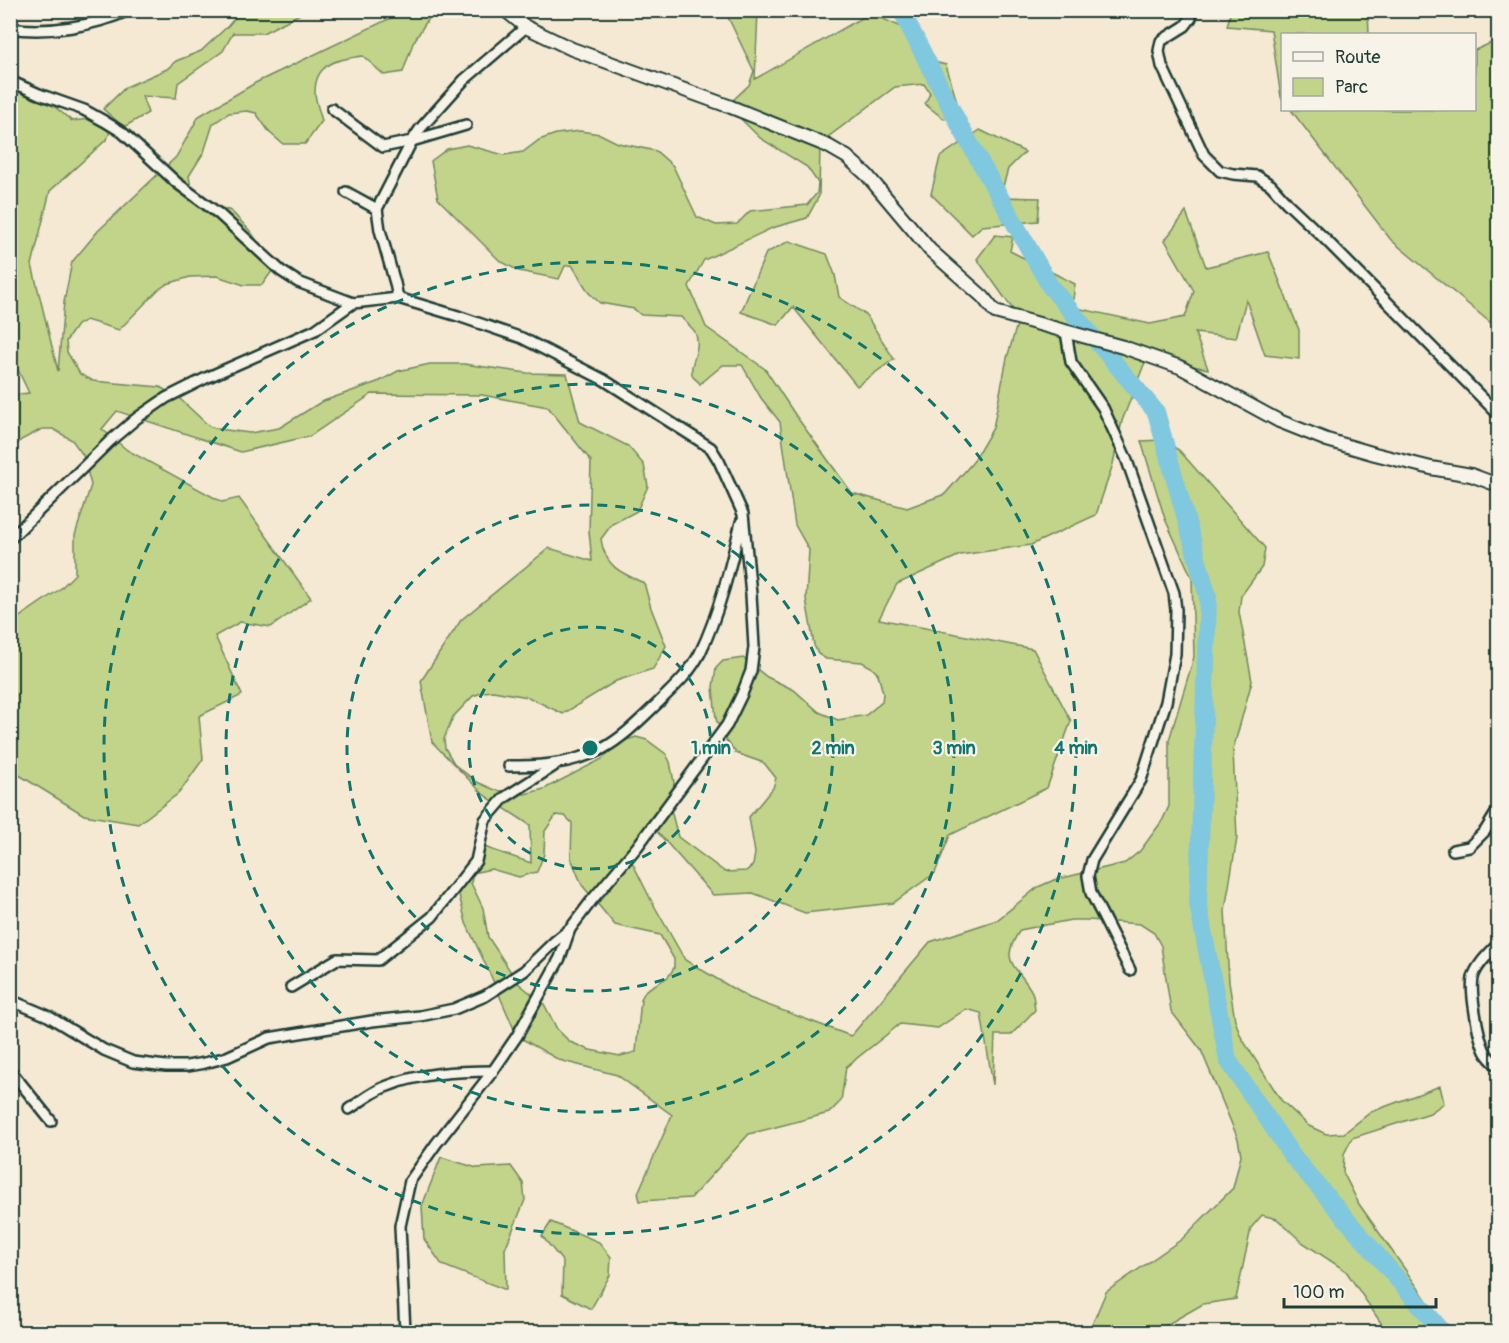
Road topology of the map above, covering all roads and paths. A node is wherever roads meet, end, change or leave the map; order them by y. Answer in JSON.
{"nodes":[{"id":1,"x":129,"y":10,"type":"edge"},
{"id":2,"x":1190,"y":10,"type":"edge"},
{"id":3,"x":512,"y":13,"type":"edge"},
{"id":4,"x":526,"y":27,"type":"junction"},
{"id":5,"x":10,"y":28,"type":"edge"},
{"id":6,"x":12,"y":80,"type":"edge"},
{"id":7,"x":332,"y":109,"type":"dead end"},
{"id":8,"x":466,"y":125,"type":"dead end"},
{"id":9,"x":412,"y":141,"type":"junction"},
{"id":10,"x":346,"y":192,"type":"dead end"},
{"id":11,"x":377,"y":209,"type":"junction"},
{"id":12,"x":398,"y":298,"type":"junction"},
{"id":13,"x":353,"y":303,"type":"junction"},
{"id":14,"x":1066,"y":333,"type":"junction"},
{"id":15,"x":1498,"y":414,"type":"edge"},
{"id":16,"x":1498,"y":485,"type":"edge"},
{"id":17,"x":743,"y":514,"type":"junction"},
{"id":18,"x":10,"y":539,"type":"edge"},
{"id":19,"x":558,"y":763,"type":"junction"},
{"id":20,"x":509,"y":766,"type":"dead end"},
{"id":21,"x":1498,"y":810,"type":"edge"},
{"id":22,"x":1453,"y":850,"type":"dead end"},
{"id":23,"x":570,"y":929,"type":"junction"},
{"id":24,"x":1498,"y":944,"type":"edge"},
{"id":25,"x":1130,"y":970,"type":"dead end"},
{"id":26,"x":291,"y":987,"type":"dead end"},
{"id":27,"x":10,"y":1000,"type":"edge"},
{"id":28,"x":1498,"y":1068,"type":"edge"},
{"id":29,"x":10,"y":1070,"type":"edge"},
{"id":30,"x":493,"y":1071,"type":"junction"},
{"id":31,"x":348,"y":1109,"type":"dead end"},
{"id":32,"x":51,"y":1121,"type":"dead end"},
{"id":33,"x":405,"y":1332,"type":"edge"}],
"edges":[{"from":1,"to":5,"type":"street"},
{"from":2,"to":15,"type":"street"},
{"from":3,"to":4,"type":"street"},
{"from":4,"to":9,"type":"street"},
{"from":4,"to":14,"type":"street"},
{"from":6,"to":13,"type":"street"},
{"from":7,"to":9,"type":"street"},
{"from":8,"to":9,"type":"street"},
{"from":9,"to":11,"type":"street"},
{"from":10,"to":11,"type":"street"},
{"from":11,"to":12,"type":"street"},
{"from":12,"to":13,"type":"street"},
{"from":12,"to":17,"type":"street"},
{"from":13,"to":18,"type":"street"},
{"from":14,"to":16,"type":"street"},
{"from":14,"to":25,"type":"street"},
{"from":17,"to":19,"type":"street"},
{"from":17,"to":23,"type":"street"},
{"from":19,"to":20,"type":"street"},
{"from":19,"to":26,"type":"street"},
{"from":21,"to":22,"type":"street"},
{"from":23,"to":27,"type":"street"},
{"from":23,"to":30,"type":"street"},
{"from":24,"to":28,"type":"street"},
{"from":29,"to":32,"type":"street"},
{"from":30,"to":31,"type":"street"},
{"from":30,"to":33,"type":"street"}]}
